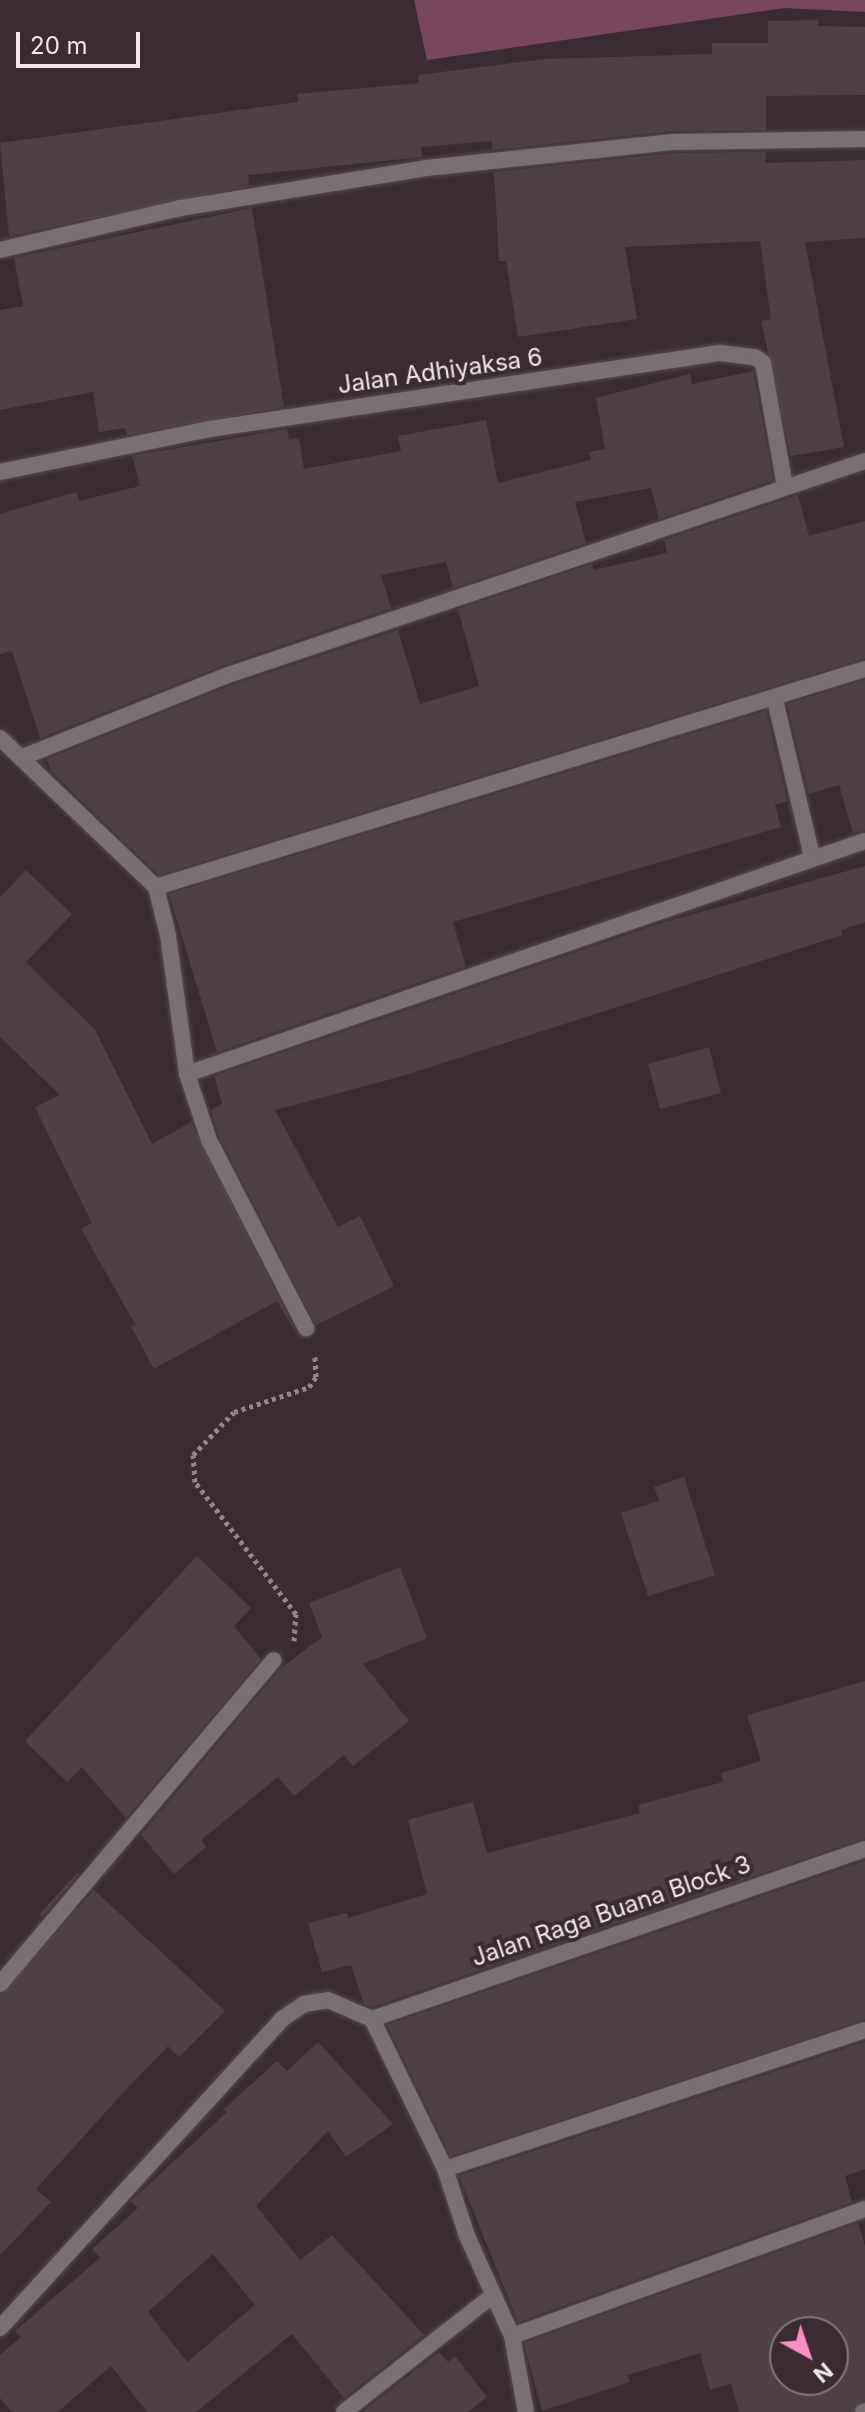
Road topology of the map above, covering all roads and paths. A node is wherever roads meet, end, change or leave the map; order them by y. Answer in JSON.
{"nodes":[{"id":1,"x":865,"y":139,"type":"edge"},
{"id":2,"x":0,"y":250,"type":"edge"},
{"id":3,"x":865,"y":461,"type":"edge"},
{"id":4,"x":0,"y":472,"type":"edge"},
{"id":5,"x":785,"y":486,"type":"junction"},
{"id":6,"x":865,"y":669,"type":"edge"},
{"id":7,"x":775,"y":700,"type":"junction"},
{"id":8,"x":0,"y":738,"type":"edge"},
{"id":9,"x":23,"y":757,"type":"junction"},
{"id":10,"x":865,"y":841,"type":"edge"},
{"id":11,"x":812,"y":857,"type":"junction"},
{"id":12,"x":156,"y":887,"type":"junction"},
{"id":13,"x":187,"y":1074,"type":"junction"},
{"id":14,"x":306,"y":1328,"type":"joint"},
{"id":15,"x":274,"y":1660,"type":"joint"},
{"id":16,"x":865,"y":1849,"type":"edge"},
{"id":17,"x":0,"y":1984,"type":"edge"},
{"id":18,"x":372,"y":2019,"type":"junction"},
{"id":19,"x":865,"y":2030,"type":"edge"},
{"id":20,"x":445,"y":2169,"type":"junction"},
{"id":21,"x":865,"y":2209,"type":"edge"},
{"id":22,"x":493,"y":2295,"type":"junction"},
{"id":23,"x":0,"y":2328,"type":"edge"},
{"id":24,"x":512,"y":2336,"type":"junction"},
{"id":25,"x":344,"y":2412,"type":"edge"},
{"id":26,"x":526,"y":2412,"type":"edge"}],
"edges":[{"from":1,"to":2,"type":"street"},
{"from":3,"to":5,"type":"street"},
{"from":4,"to":5,"type":"street","name":"Jalan Adhiyaksa 6"},
{"from":5,"to":9,"type":"street"},
{"from":6,"to":7,"type":"street"},
{"from":7,"to":11,"type":"street"},
{"from":7,"to":12,"type":"street"},
{"from":8,"to":9,"type":"street"},
{"from":9,"to":12,"type":"street"},
{"from":10,"to":11,"type":"street"},
{"from":11,"to":13,"type":"street"},
{"from":12,"to":13,"type":"street"},
{"from":13,"to":14,"type":"street"},
{"from":14,"to":15,"type":"path"},
{"from":15,"to":17,"type":"street"},
{"from":16,"to":18,"type":"street","name":"Jalan Raga Buana Block 3"},
{"from":18,"to":20,"type":"street"},
{"from":18,"to":23,"type":"street"},
{"from":19,"to":20,"type":"street"},
{"from":20,"to":22,"type":"street"},
{"from":21,"to":24,"type":"street"},
{"from":22,"to":24,"type":"street"},
{"from":22,"to":25,"type":"street"},
{"from":24,"to":26,"type":"street"}]}
